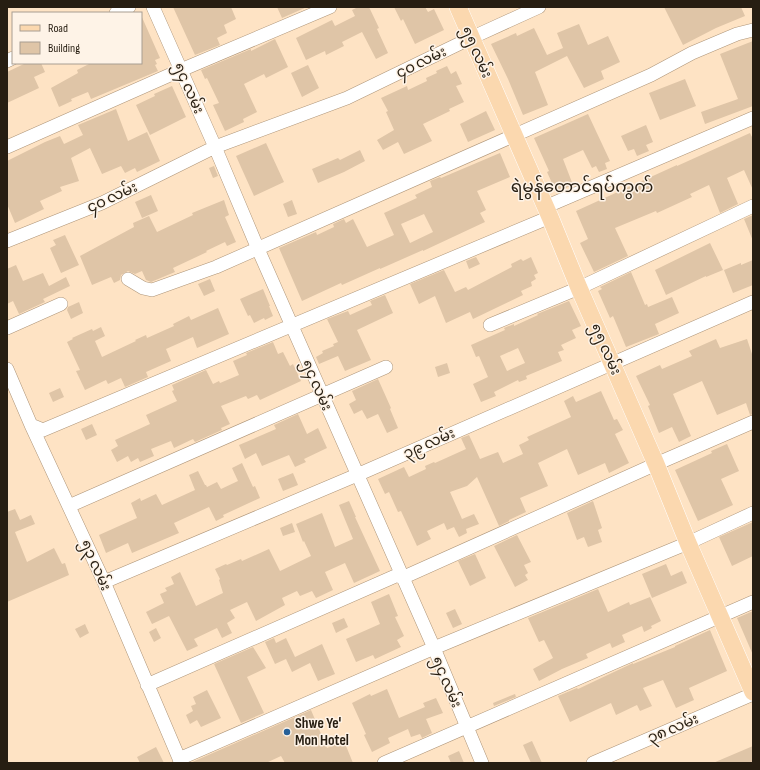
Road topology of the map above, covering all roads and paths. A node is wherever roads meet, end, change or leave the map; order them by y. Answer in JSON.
{"nodes":[{"id":1,"x":129,"y":7,"type":"edge"},
{"id":2,"x":153,"y":7,"type":"edge"},
{"id":3,"x":330,"y":7,"type":"edge"},
{"id":4,"x":458,"y":7,"type":"edge"},
{"id":5,"x":539,"y":7,"type":"edge"},
{"id":6,"x":118,"y":12,"type":"edge"},
{"id":7,"x":753,"y":30,"type":"edge"},
{"id":8,"x":471,"y":38,"type":"junction"},
{"id":9,"x":181,"y":70,"type":"junction"},
{"id":10,"x":753,"y":118,"type":"edge"},
{"id":11,"x":514,"y":134,"type":"junction"},
{"id":12,"x":215,"y":146,"type":"junction"},
{"id":13,"x":7,"y":147,"type":"edge"},
{"id":14,"x":753,"y":206,"type":"edge"},
{"id":15,"x":547,"y":212,"type":"junction"},
{"id":16,"x":7,"y":240,"type":"edge"},
{"id":17,"x":258,"y":249,"type":"junction"},
{"id":18,"x":128,"y":279,"type":"dead end"},
{"id":19,"x":579,"y":288,"type":"junction"},
{"id":20,"x":753,"y":302,"type":"edge"},
{"id":21,"x":61,"y":304,"type":"dead end"},
{"id":22,"x":291,"y":325,"type":"junction"},
{"id":23,"x":490,"y":325,"type":"dead end"},
{"id":24,"x":7,"y":328,"type":"edge"},
{"id":25,"x":612,"y":363,"type":"junction"},
{"id":26,"x":386,"y":367,"type":"dead end"},
{"id":27,"x":7,"y":368,"type":"edge"},
{"id":28,"x":322,"y":395,"type":"junction"},
{"id":29,"x":753,"y":422,"type":"edge"},
{"id":30,"x":31,"y":425,"type":"junction"},
{"id":31,"x":656,"y":464,"type":"junction"},
{"id":32,"x":357,"y":475,"type":"junction"},
{"id":33,"x":69,"y":506,"type":"junction"},
{"id":34,"x":753,"y":513,"type":"edge"},
{"id":35,"x":688,"y":543,"type":"junction"},
{"id":36,"x":401,"y":576,"type":"junction"},
{"id":37,"x":104,"y":582,"type":"junction"},
{"id":38,"x":753,"y":602,"type":"edge"},
{"id":39,"x":720,"y":616,"type":"junction"},
{"id":40,"x":434,"y":648,"type":"junction"},
{"id":41,"x":147,"y":685,"type":"junction"},
{"id":42,"x":753,"y":693,"type":"edge"},
{"id":43,"x":467,"y":728,"type":"junction"},
{"id":44,"x":180,"y":761,"type":"edge"},
{"id":45,"x":384,"y":763,"type":"edge"},
{"id":46,"x":482,"y":763,"type":"edge"},
{"id":47,"x":594,"y":763,"type":"edge"}],
"edges":[{"from":1,"to":6,"type":"street"},
{"from":2,"to":9,"type":"street","name":"၅၄ လမ်း"},
{"from":3,"to":9,"type":"street"},
{"from":4,"to":8,"type":"main road","name":"၅၅ လမ်း"},
{"from":5,"to":8,"type":"street","name":"၄၀ လမ်း"},
{"from":7,"to":11,"type":"street"},
{"from":8,"to":11,"type":"main road","name":"၅၅ လမ်း"},
{"from":8,"to":12,"type":"street","name":"၄၀ လမ်း"},
{"from":9,"to":12,"type":"street","name":"၅၄ လမ်း"},
{"from":9,"to":13,"type":"street"},
{"from":10,"to":15,"type":"street"},
{"from":11,"to":15,"type":"main road","name":"၅၅ လမ်း"},
{"from":11,"to":17,"type":"street"},
{"from":12,"to":16,"type":"street","name":"၄၀ လမ်း"},
{"from":12,"to":17,"type":"street","name":"၅၄ လမ်း"},
{"from":14,"to":19,"type":"street"},
{"from":15,"to":19,"type":"main road","name":"၅၅ လမ်း"},
{"from":15,"to":22,"type":"street"},
{"from":17,"to":18,"type":"street"},
{"from":17,"to":22,"type":"street","name":"၅၄ လမ်း"},
{"from":19,"to":23,"type":"street"},
{"from":19,"to":25,"type":"main road","name":"၅၅ လမ်း"},
{"from":20,"to":25,"type":"street","name":"၃၉ လမ်း"},
{"from":21,"to":24,"type":"street"},
{"from":22,"to":28,"type":"street","name":"၅၄ လမ်း"},
{"from":22,"to":30,"type":"street"},
{"from":25,"to":31,"type":"main road","name":"၅၅ လမ်း"},
{"from":25,"to":32,"type":"street","name":"၃၉ လမ်း"},
{"from":26,"to":28,"type":"street"},
{"from":27,"to":30,"type":"street","name":"၅၃ လမ်း"},
{"from":28,"to":32,"type":"street","name":"၅၄ လမ်း"},
{"from":28,"to":33,"type":"street"},
{"from":29,"to":31,"type":"street"},
{"from":30,"to":33,"type":"street","name":"၅၃ လမ်း"},
{"from":31,"to":35,"type":"main road","name":"၅၅ လမ်း"},
{"from":31,"to":36,"type":"street"},
{"from":32,"to":36,"type":"street","name":"၅၄ လမ်း"},
{"from":32,"to":37,"type":"street","name":"၃၉ လမ်း"},
{"from":33,"to":37,"type":"street","name":"၅၃ လမ်း"},
{"from":34,"to":35,"type":"street"},
{"from":35,"to":39,"type":"main road","name":"၅၅ လမ်း"},
{"from":35,"to":40,"type":"street"},
{"from":36,"to":40,"type":"street","name":"၅၄ လမ်း"},
{"from":36,"to":41,"type":"street"},
{"from":37,"to":41,"type":"street","name":"၅၃ လမ်း"},
{"from":38,"to":39,"type":"street"},
{"from":39,"to":42,"type":"main road","name":"၅၅ လမ်း"},
{"from":39,"to":43,"type":"street"},
{"from":40,"to":43,"type":"street","name":"၅၄ လမ်း"},
{"from":40,"to":44,"type":"street"},
{"from":41,"to":44,"type":"street","name":"၅၃ လမ်း"},
{"from":42,"to":47,"type":"street","name":"၃၈ လမ်း"},
{"from":43,"to":45,"type":"street"},
{"from":43,"to":46,"type":"street","name":"၅၄ လမ်း"}]}
